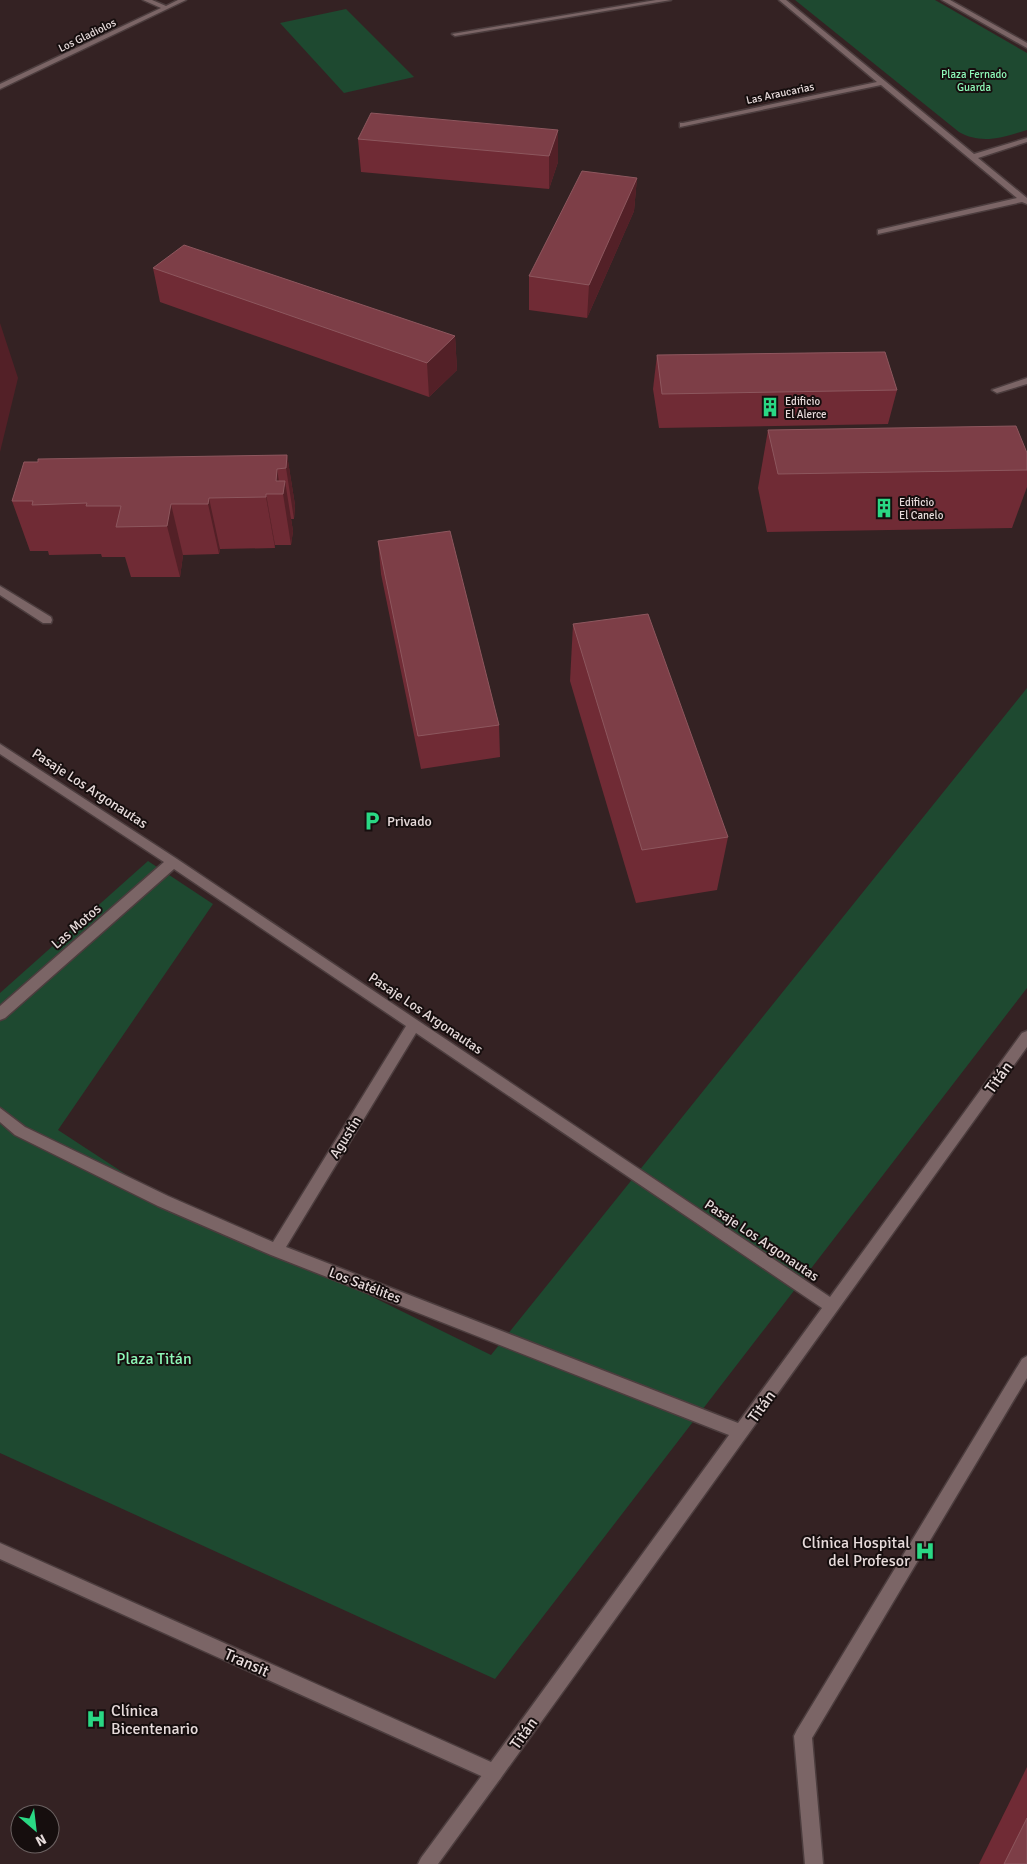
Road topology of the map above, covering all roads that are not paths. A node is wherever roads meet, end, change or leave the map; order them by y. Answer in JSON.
{"nodes":[{"id":1,"x":146,"y":0,"type":"edge"},
{"id":2,"x":183,"y":0,"type":"edge"},
{"id":3,"x":668,"y":0,"type":"edge"},
{"id":4,"x":782,"y":0,"type":"edge"},
{"id":5,"x":945,"y":0,"type":"edge"},
{"id":6,"x":166,"y":8,"type":"junction"},
{"id":7,"x":455,"y":34,"type":"dead end"},
{"id":8,"x":1027,"y":46,"type":"edge"},
{"id":9,"x":882,"y":83,"type":"junction"},
{"id":10,"x":0,"y":88,"type":"edge"},
{"id":11,"x":683,"y":124,"type":"dead end"},
{"id":12,"x":1027,"y":140,"type":"edge"},
{"id":13,"x":972,"y":157,"type":"junction"},
{"id":14,"x":1025,"y":200,"type":"edge"},
{"id":15,"x":881,"y":232,"type":"dead end"},
{"id":16,"x":1027,"y":382,"type":"edge"},
{"id":17,"x":997,"y":390,"type":"dead end"},
{"id":18,"x":0,"y":590,"type":"edge"},
{"id":19,"x":47,"y":620,"type":"dead end"},
{"id":20,"x":0,"y":748,"type":"edge"},
{"id":21,"x":173,"y":862,"type":"junction"},
{"id":22,"x":0,"y":1014,"type":"edge"},
{"id":23,"x":414,"y":1025,"type":"junction"},
{"id":24,"x":1027,"y":1037,"type":"edge"},
{"id":25,"x":0,"y":1114,"type":"edge"},
{"id":26,"x":276,"y":1250,"type":"junction"},
{"id":27,"x":833,"y":1307,"type":"junction"},
{"id":28,"x":1027,"y":1364,"type":"edge"},
{"id":29,"x":742,"y":1432,"type":"junction"},
{"id":30,"x":0,"y":1551,"type":"edge"},
{"id":31,"x":494,"y":1773,"type":"junction"},
{"id":32,"x":427,"y":1864,"type":"edge"},
{"id":33,"x":814,"y":1864,"type":"edge"}],
"edges":[{"from":1,"to":6,"type":"street"},
{"from":2,"to":6,"type":"street","name":"Los Gladiolos"},
{"from":3,"to":7,"type":"street"},
{"from":4,"to":9,"type":"street"},
{"from":5,"to":8,"type":"street"},
{"from":6,"to":10,"type":"street","name":"Los Gladiolos"},
{"from":9,"to":11,"type":"street","name":"Las Araucarias"},
{"from":9,"to":13,"type":"street"},
{"from":12,"to":13,"type":"street"},
{"from":13,"to":14,"type":"street"},
{"from":14,"to":15,"type":"street"},
{"from":16,"to":17,"type":"street"},
{"from":18,"to":19,"type":"street"},
{"from":20,"to":21,"type":"street","name":"Pasaje Los Argonautas"},
{"from":21,"to":22,"type":"street","name":"Las Motos"},
{"from":21,"to":23,"type":"street","name":"Pasaje Los Argonautas"},
{"from":23,"to":26,"type":"street","name":"Agustín"},
{"from":23,"to":27,"type":"street","name":"Pasaje Los Argonautas"},
{"from":24,"to":27,"type":"street","name":"Titán"},
{"from":25,"to":26,"type":"street","name":"Los Satélites"},
{"from":26,"to":29,"type":"street","name":"Los Satélites"},
{"from":27,"to":29,"type":"street","name":"Titán"},
{"from":28,"to":33,"type":"street"},
{"from":29,"to":31,"type":"street","name":"Titán"},
{"from":30,"to":31,"type":"street","name":"Transit"},
{"from":31,"to":32,"type":"street","name":"Titán"}]}
